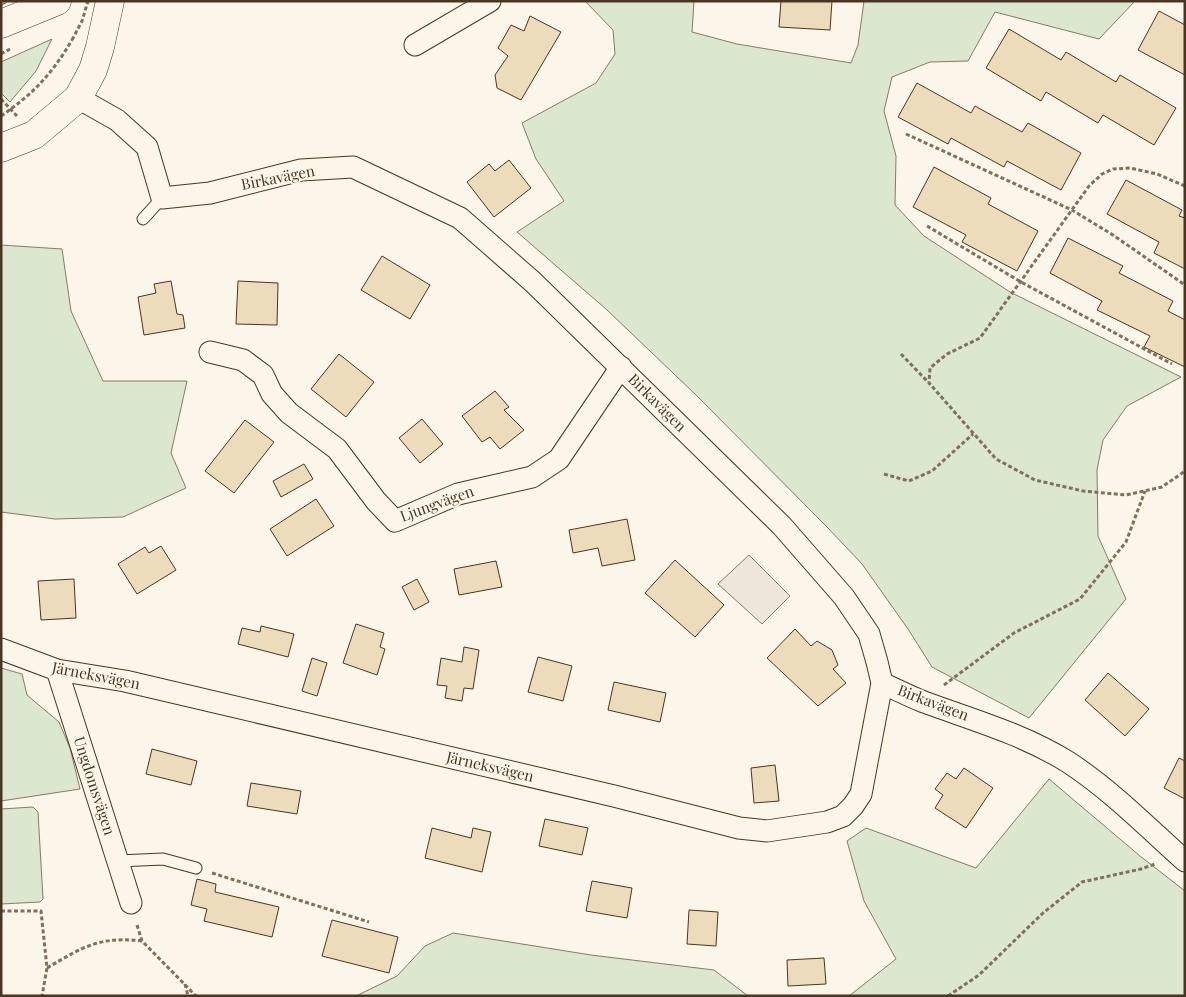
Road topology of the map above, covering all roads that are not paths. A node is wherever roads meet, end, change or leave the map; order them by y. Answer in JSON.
{"nodes":[{"id":1,"x":57,"y":1,"type":"edge"},
{"id":2,"x":110,"y":1,"type":"edge"},
{"id":3,"x":490,"y":1,"type":"edge"},
{"id":4,"x":1,"y":24,"type":"edge"},
{"id":5,"x":415,"y":45,"type":"dead end"},
{"id":6,"x":78,"y":98,"type":"junction"},
{"id":7,"x":1,"y":148,"type":"edge"},
{"id":8,"x":162,"y":198,"type":"junction"},
{"id":9,"x":143,"y":220,"type":"dead end"},
{"id":10,"x":210,"y":352,"type":"dead end"},
{"id":11,"x":621,"y":367,"type":"junction"},
{"id":12,"x":1,"y":649,"type":"edge"},
{"id":13,"x":57,"y":670,"type":"junction"},
{"id":14,"x":882,"y":683,"type":"junction"},
{"id":15,"x":1183,"y":857,"type":"edge"},
{"id":16,"x":118,"y":861,"type":"junction"},
{"id":17,"x":196,"y":868,"type":"road end"},
{"id":18,"x":131,"y":903,"type":"road end"}],
"edges":[{"from":1,"to":4,"type":"main road"},
{"from":2,"to":6,"type":"main road"},
{"from":3,"to":5,"type":"street"},
{"from":6,"to":7,"type":"main road"},
{"from":6,"to":8,"type":"street"},
{"from":8,"to":9,"type":"lane"},
{"from":8,"to":11,"type":"street","name":"Birkavägen"},
{"from":10,"to":11,"type":"street","name":"Ljungvägen"},
{"from":11,"to":14,"type":"street","name":"Birkavägen"},
{"from":12,"to":13,"type":"street","name":"Järneksvägen"},
{"from":13,"to":14,"type":"street","name":"Järneksvägen"},
{"from":13,"to":16,"type":"street","name":"Ungdomsvägen"},
{"from":14,"to":15,"type":"street","name":"Birkavägen"},
{"from":16,"to":17,"type":"lane"},
{"from":16,"to":18,"type":"street","name":"Ungdomsvägen"}]}
